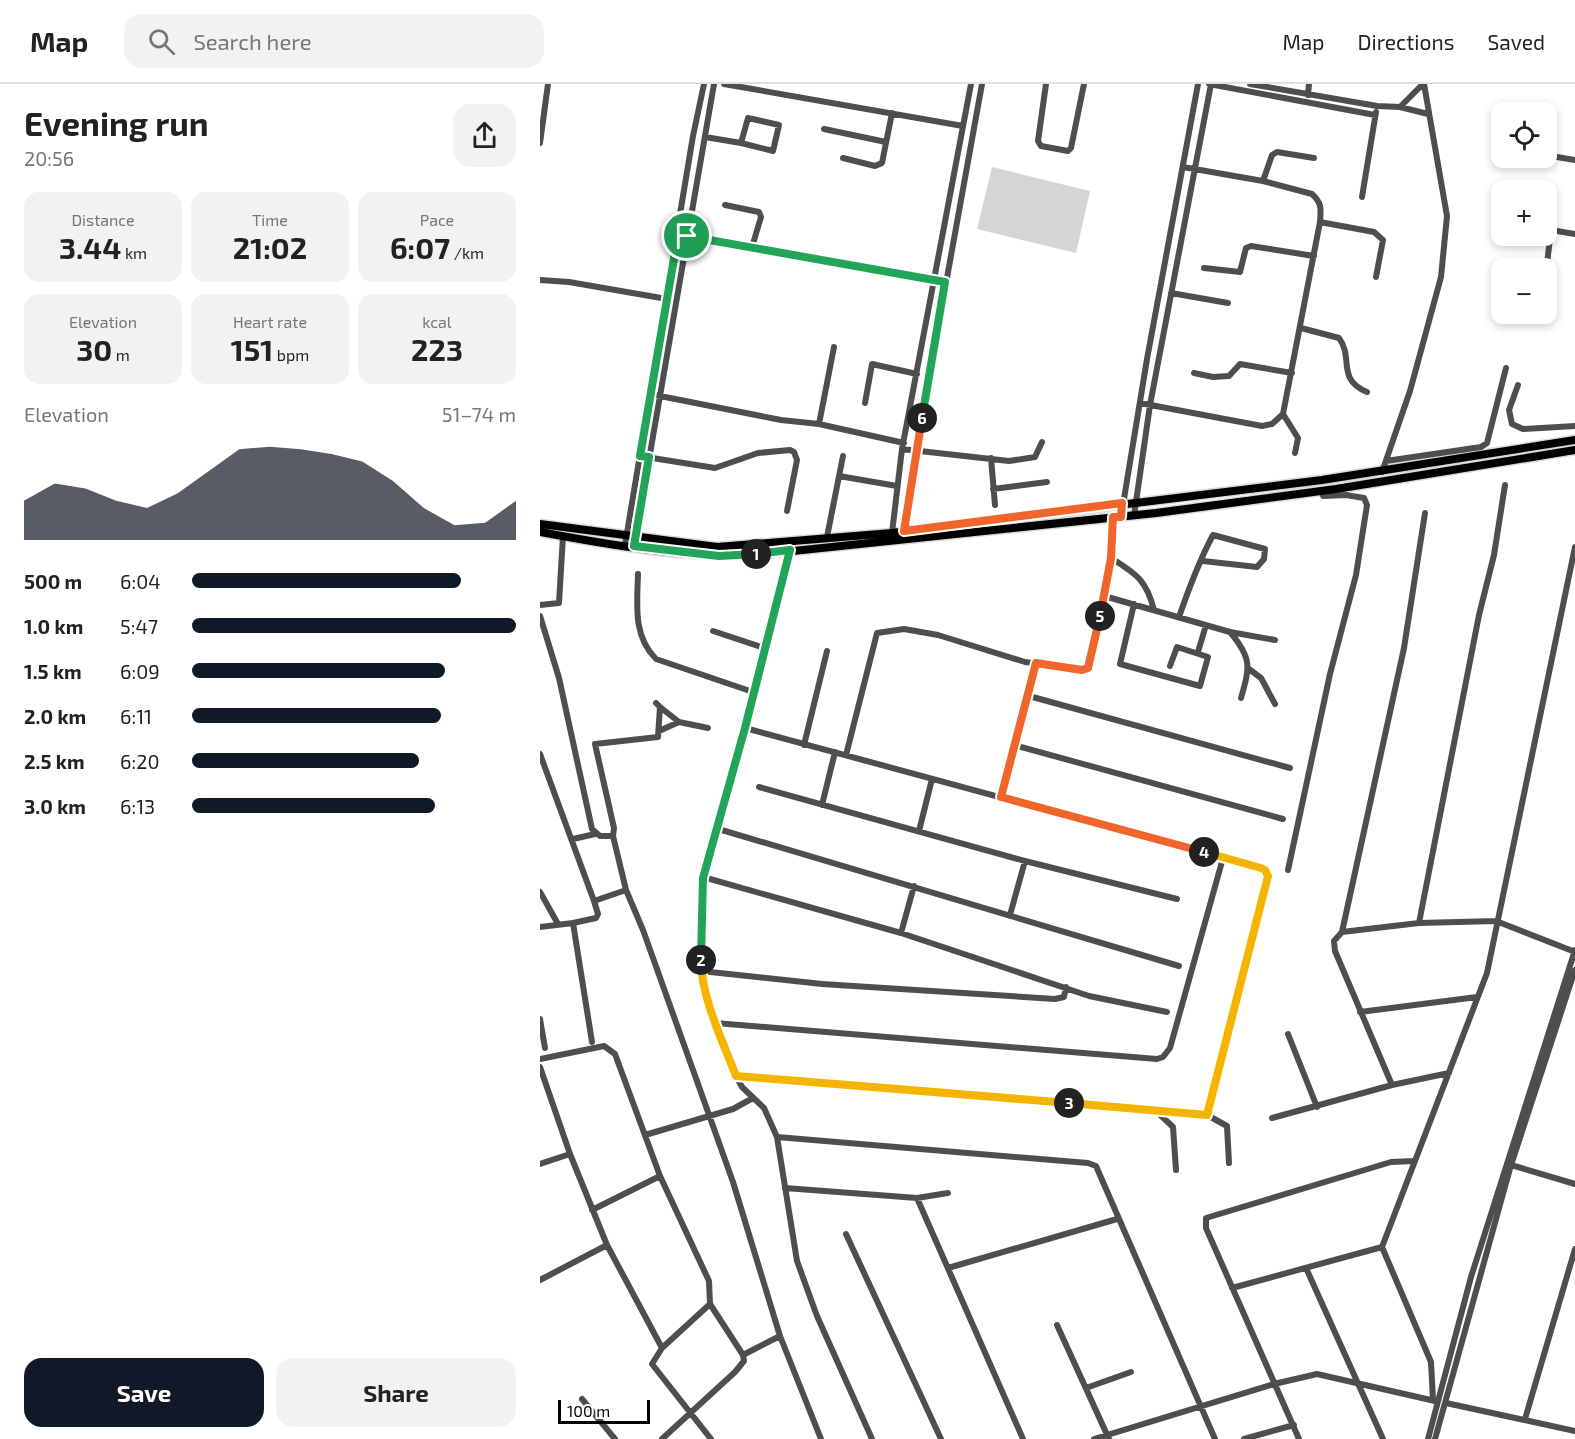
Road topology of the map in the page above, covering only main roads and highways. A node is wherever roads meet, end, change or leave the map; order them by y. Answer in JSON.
{"nodes":[{"id":1,"x":1575,"y":440,"type":"edge"},
{"id":2,"x":1575,"y":450,"type":"edge"},
{"id":3,"x":540,"y":524,"type":"edge"},
{"id":4,"x":540,"y":532,"type":"edge"},
{"id":5,"x":630,"y":541,"type":"junction"},
{"id":6,"x":790,"y":545,"type":"junction"}],
"edges":[{"from":1,"to":6,"type":"main road"},
{"from":2,"to":6,"type":"main road"},
{"from":3,"to":5,"type":"main road"},
{"from":4,"to":5,"type":"main road"},
{"from":5,"to":6,"type":"main road"}]}
